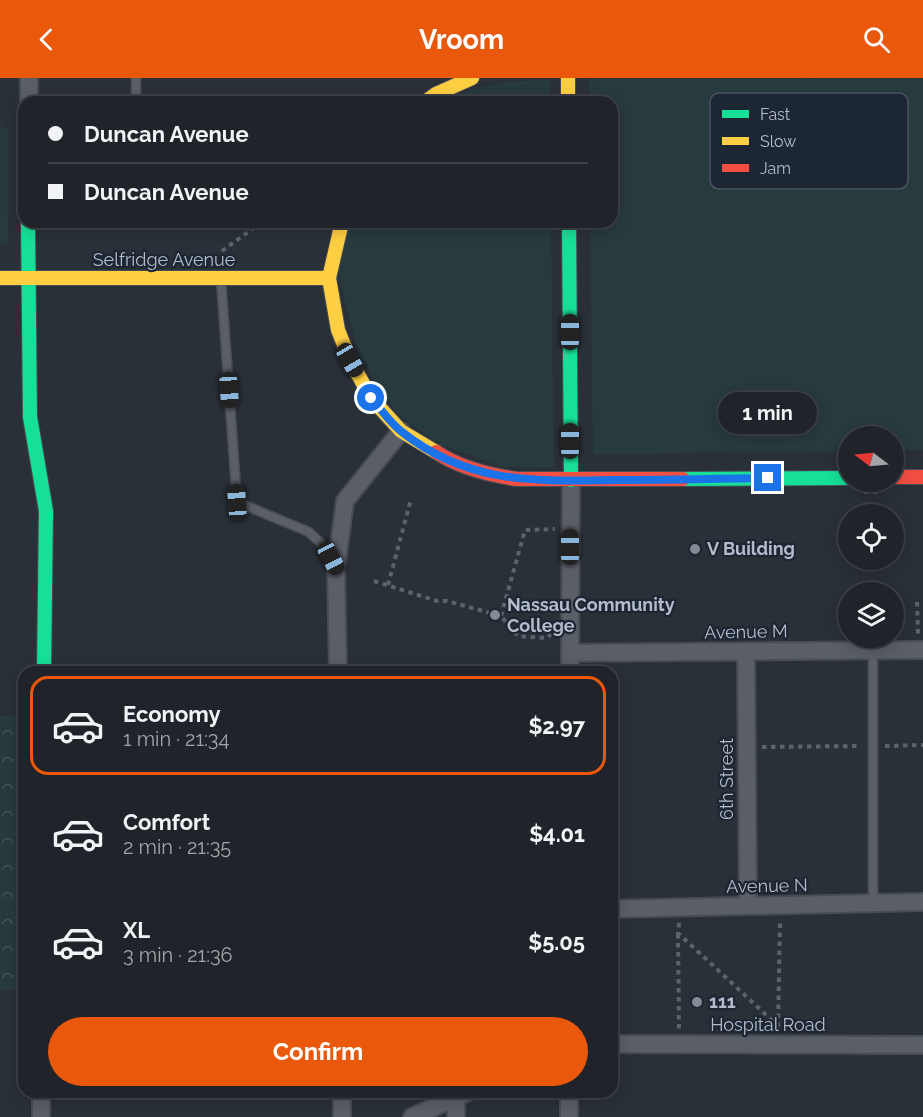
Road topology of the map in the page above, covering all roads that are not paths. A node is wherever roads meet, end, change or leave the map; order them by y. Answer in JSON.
{"nodes":[{"id":1,"x":29,"y":78,"type":"edge"},
{"id":2,"x":136,"y":78,"type":"edge"},
{"id":3,"x":472,"y":78,"type":"edge"},
{"id":4,"x":568,"y":78,"type":"edge"},
{"id":5,"x":29,"y":96,"type":"edge"},
{"id":6,"x":136,"y":96,"type":"edge"},
{"id":7,"x":433,"y":96,"type":"edge"},
{"id":8,"x":568,"y":96,"type":"edge"},
{"id":9,"x":28,"y":228,"type":"edge"},
{"id":10,"x":341,"y":228,"type":"edge"},
{"id":11,"x":569,"y":228,"type":"edge"},
{"id":12,"x":221,"y":277,"type":"junction"},
{"id":13,"x":0,"y":278,"type":"edge"},
{"id":14,"x":28,"y":278,"type":"junction"},
{"id":15,"x":329,"y":278,"type":"junction"},
{"id":16,"x":401,"y":431,"type":"junction"},
{"id":17,"x":904,"y":477,"type":"edge"},
{"id":18,"x":923,"y":477,"type":"edge"},
{"id":19,"x":838,"y":478,"type":"edge"},
{"id":20,"x":570,"y":480,"type":"junction"},
{"id":21,"x":336,"y":569,"type":"junction"},
{"id":22,"x":873,"y":650,"type":"junction"},
{"id":23,"x":921,"y":650,"type":"edge"},
{"id":24,"x":746,"y":652,"type":"junction"},
{"id":25,"x":570,"y":653,"type":"junction"},
{"id":26,"x":44,"y":666,"type":"edge"},
{"id":27,"x":338,"y":666,"type":"edge"},
{"id":28,"x":570,"y":666,"type":"edge"},
{"id":29,"x":923,"y":902,"type":"edge"},
{"id":30,"x":873,"y":903,"type":"junction"},
{"id":31,"x":748,"y":906,"type":"junction"},
{"id":32,"x":618,"y":909,"type":"edge"},
{"id":33,"x":618,"y":1044,"type":"edge"},
{"id":34,"x":923,"y":1045,"type":"edge"},
{"id":35,"x":41,"y":1098,"type":"edge"},
{"id":36,"x":342,"y":1098,"type":"edge"},
{"id":37,"x":452,"y":1098,"type":"edge"},
{"id":38,"x":459,"y":1098,"type":"edge"},
{"id":39,"x":569,"y":1098,"type":"edge"},
{"id":40,"x":41,"y":1117,"type":"edge"},
{"id":41,"x":342,"y":1117,"type":"edge"},
{"id":42,"x":412,"y":1117,"type":"edge"},
{"id":43,"x":456,"y":1117,"type":"edge"},
{"id":44,"x":569,"y":1117,"type":"edge"}],
"edges":[{"from":1,"to":5,"type":"street"},
{"from":2,"to":6,"type":"lane"},
{"from":3,"to":7,"type":"street"},
{"from":4,"to":8,"type":"street"},
{"from":9,"to":14,"type":"street"},
{"from":10,"to":15,"type":"street"},
{"from":11,"to":20,"type":"street"},
{"from":12,"to":14,"type":"street","name":"Selfridge Avenue"},
{"from":12,"to":15,"type":"street","name":"Selfridge Avenue"},
{"from":12,"to":21,"type":"lane"},
{"from":13,"to":14,"type":"street","name":"Selfridge Avenue"},
{"from":14,"to":26,"type":"street"},
{"from":15,"to":16,"type":"street"},
{"from":16,"to":20,"type":"street"},
{"from":16,"to":21,"type":"street"},
{"from":17,"to":18,"type":"street"},
{"from":19,"to":20,"type":"street"},
{"from":20,"to":25,"type":"street"},
{"from":21,"to":27,"type":"street"},
{"from":22,"to":23,"type":"street","name":"Avenue M"},
{"from":22,"to":24,"type":"street","name":"Avenue M"},
{"from":22,"to":30,"type":"lane"},
{"from":24,"to":25,"type":"street","name":"Avenue M"},
{"from":24,"to":31,"type":"street","name":"6th Street"},
{"from":25,"to":28,"type":"street"},
{"from":29,"to":30,"type":"street","name":"Avenue N"},
{"from":30,"to":31,"type":"street","name":"Avenue N"},
{"from":31,"to":32,"type":"street","name":"Avenue N"},
{"from":33,"to":34,"type":"street","name":"Hospital Road"},
{"from":35,"to":40,"type":"street"},
{"from":36,"to":41,"type":"street"},
{"from":37,"to":42,"type":"street"},
{"from":38,"to":43,"type":"street"},
{"from":39,"to":44,"type":"street"}]}
